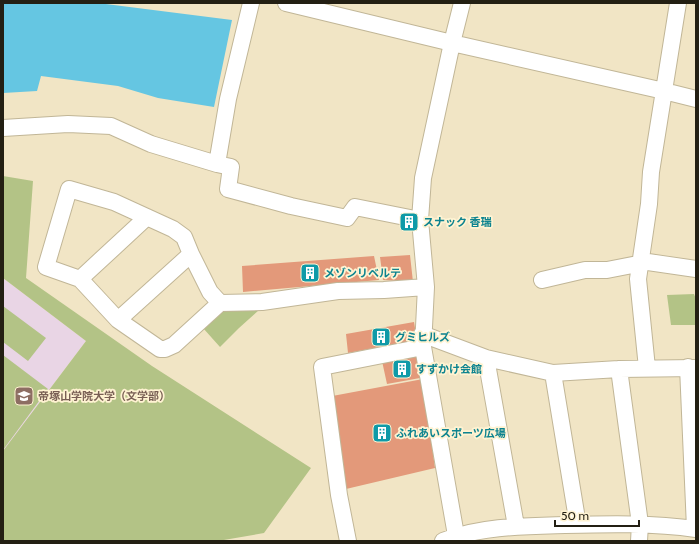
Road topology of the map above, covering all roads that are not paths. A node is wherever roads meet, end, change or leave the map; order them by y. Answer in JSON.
{"nodes":[{"id":1,"x":251,"y":3,"type":"edge"},
{"id":2,"x":286,"y":3,"type":"edge"},
{"id":3,"x":462,"y":3,"type":"edge"},
{"id":4,"x":678,"y":3,"type":"edge"},
{"id":5,"x":452,"y":43,"type":"junction"},
{"id":6,"x":664,"y":91,"type":"junction"},
{"id":7,"x":696,"y":99,"type":"edge"},
{"id":8,"x":3,"y":128,"type":"edge"},
{"id":9,"x":216,"y":164,"type":"junction"},
{"id":10,"x":147,"y":217,"type":"junction"},
{"id":11,"x":420,"y":220,"type":"junction"},
{"id":12,"x":191,"y":254,"type":"junction"},
{"id":13,"x":640,"y":264,"type":"junction"},
{"id":14,"x":696,"y":269,"type":"edge"},
{"id":15,"x":80,"y":279,"type":"junction"},
{"id":16,"x":542,"y":280,"type":"dead end"},
{"id":17,"x":426,"y":287,"type":"junction"},
{"id":18,"x":220,"y":303,"type":"junction"},
{"id":19,"x":118,"y":320,"type":"junction"},
{"id":20,"x":422,"y":341,"type":"junction"},
{"id":21,"x":486,"y":358,"type":"junction"},
{"id":22,"x":647,"y":368,"type":"junction"},
{"id":23,"x":692,"y":368,"type":"edge"},
{"id":24,"x":619,"y":369,"type":"junction"},
{"id":25,"x":553,"y":373,"type":"junction"},
{"id":26,"x":640,"y":524,"type":"junction"},
{"id":27,"x":578,"y":525,"type":"junction"},
{"id":28,"x":516,"y":526,"type":"junction"},
{"id":29,"x":695,"y":529,"type":"edge"},
{"id":30,"x":452,"y":539,"type":"edge"},
{"id":31,"x":348,"y":541,"type":"edge"},
{"id":32,"x":640,"y":541,"type":"edge"}],
"edges":[{"from":1,"to":9,"type":"street"},
{"from":2,"to":5,"type":"street"},
{"from":3,"to":5,"type":"street"},
{"from":4,"to":6,"type":"street"},
{"from":5,"to":6,"type":"street"},
{"from":5,"to":11,"type":"street"},
{"from":6,"to":7,"type":"street"},
{"from":6,"to":13,"type":"street"},
{"from":8,"to":9,"type":"street"},
{"from":9,"to":11,"type":"street"},
{"from":10,"to":12,"type":"street"},
{"from":10,"to":15,"type":"street"},
{"from":10,"to":15,"type":"street"},
{"from":11,"to":17,"type":"street"},
{"from":12,"to":18,"type":"street"},
{"from":12,"to":19,"type":"street"},
{"from":13,"to":14,"type":"street"},
{"from":13,"to":16,"type":"street"},
{"from":13,"to":22,"type":"street"},
{"from":15,"to":19,"type":"street"},
{"from":17,"to":18,"type":"street"},
{"from":17,"to":20,"type":"street"},
{"from":18,"to":19,"type":"street"},
{"from":20,"to":21,"type":"street"},
{"from":20,"to":30,"type":"street"},
{"from":20,"to":31,"type":"street"},
{"from":21,"to":25,"type":"street"},
{"from":21,"to":28,"type":"street"},
{"from":22,"to":23,"type":"street"},
{"from":22,"to":24,"type":"street"},
{"from":23,"to":29,"type":"street"},
{"from":24,"to":25,"type":"street"},
{"from":24,"to":26,"type":"street"},
{"from":25,"to":27,"type":"street"},
{"from":26,"to":27,"type":"street"},
{"from":26,"to":29,"type":"street"},
{"from":26,"to":32,"type":"street"},
{"from":27,"to":28,"type":"street"},
{"from":28,"to":30,"type":"street"}]}
